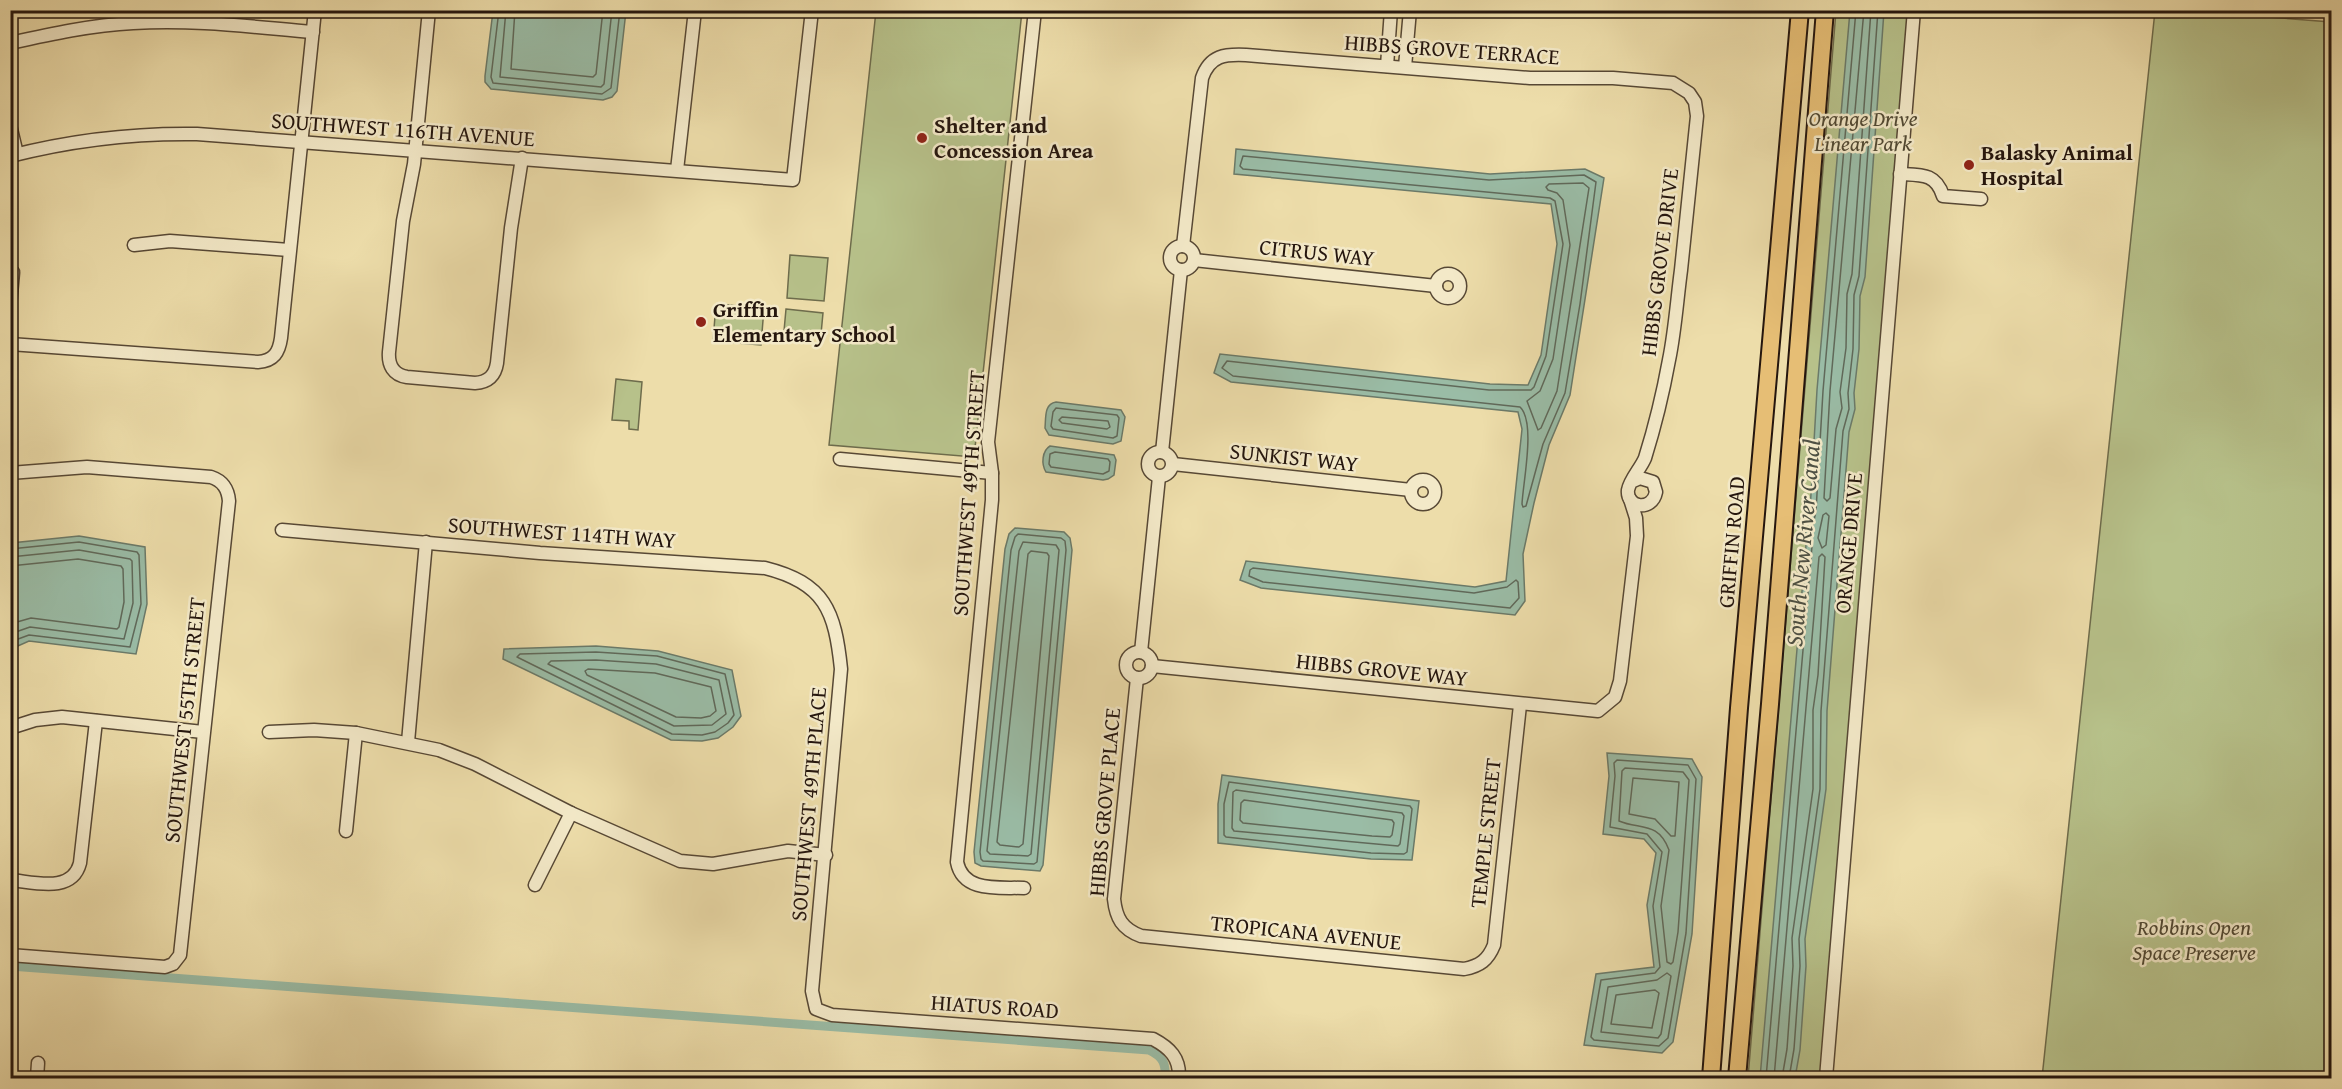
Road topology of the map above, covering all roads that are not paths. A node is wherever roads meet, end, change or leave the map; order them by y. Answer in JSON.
{"nodes":[{"id":1,"x":315,"y":10,"type":"edge"},
{"id":2,"x":429,"y":10,"type":"edge"},
{"id":3,"x":695,"y":10,"type":"edge"},
{"id":4,"x":813,"y":10,"type":"edge"},
{"id":5,"x":1035,"y":10,"type":"edge"},
{"id":6,"x":1391,"y":10,"type":"edge"},
{"id":7,"x":1410,"y":10,"type":"edge"},
{"id":8,"x":1800,"y":10,"type":"edge"},
{"id":9,"x":1825,"y":10,"type":"edge"},
{"id":10,"x":1914,"y":10,"type":"edge"},
{"id":11,"x":313,"y":32,"type":"junction"},
{"id":12,"x":10,"y":43,"type":"edge"},
{"id":13,"x":1387,"y":66,"type":"junction"},
{"id":14,"x":1405,"y":68,"type":"junction"},
{"id":15,"x":1689,"y":93,"type":"joint"},
{"id":16,"x":10,"y":125,"type":"edge"},
{"id":17,"x":302,"y":143,"type":"junction"},
{"id":18,"x":415,"y":150,"type":"junction"},
{"id":19,"x":14,"y":155,"type":"edge"},
{"id":20,"x":522,"y":158,"type":"junction"},
{"id":21,"x":677,"y":170,"type":"junction"},
{"id":22,"x":1900,"y":174,"type":"junction"},
{"id":23,"x":1981,"y":199,"type":"dead end"},
{"id":24,"x":134,"y":245,"type":"dead end"},
{"id":25,"x":1183,"y":246,"type":"junction"},
{"id":26,"x":289,"y":250,"type":"junction"},
{"id":27,"x":1194,"y":260,"type":"junction"},
{"id":28,"x":1181,"y":270,"type":"junction"},
{"id":29,"x":13,"y":272,"type":"dead end"},
{"id":30,"x":1436,"y":286,"type":"dead end"},
{"id":31,"x":10,"y":306,"type":"edge"},
{"id":32,"x":10,"y":344,"type":"edge"},
{"id":33,"x":1651,"y":436,"type":"junction"},
{"id":34,"x":1162,"y":452,"type":"junction"},
{"id":35,"x":840,"y":459,"type":"dead end"},
{"id":36,"x":1173,"y":464,"type":"junction"},
{"id":37,"x":10,"y":473,"type":"edge"},
{"id":38,"x":992,"y":473,"type":"junction"},
{"id":39,"x":1159,"y":477,"type":"junction"},
{"id":40,"x":1631,"y":482,"type":"junction"},
{"id":41,"x":1654,"y":485,"type":"junction"},
{"id":42,"x":1411,"y":490,"type":"dead end"},
{"id":43,"x":1630,"y":499,"type":"junction"},
{"id":44,"x":1652,"y":501,"type":"junction"},
{"id":45,"x":282,"y":530,"type":"dead end"},
{"id":46,"x":1637,"y":536,"type":"junction"},
{"id":47,"x":426,"y":542,"type":"junction"},
{"id":48,"x":826,"y":605,"type":"joint"},
{"id":49,"x":1141,"y":652,"type":"junction"},
{"id":50,"x":1152,"y":666,"type":"junction"},
{"id":51,"x":1137,"y":678,"type":"junction"},
{"id":52,"x":1520,"y":705,"type":"junction"},
{"id":53,"x":96,"y":721,"type":"junction"},
{"id":54,"x":10,"y":728,"type":"edge"},
{"id":55,"x":203,"y":732,"type":"junction"},
{"id":56,"x":269,"y":732,"type":"dead end"},
{"id":57,"x":356,"y":733,"type":"junction"},
{"id":58,"x":408,"y":742,"type":"junction"},
{"id":59,"x":571,"y":813,"type":"junction"},
{"id":60,"x":346,"y":831,"type":"dead end"},
{"id":61,"x":826,"y":855,"type":"junction"},
{"id":62,"x":10,"y":880,"type":"edge"},
{"id":63,"x":535,"y":885,"type":"dead end"},
{"id":64,"x":1024,"y":888,"type":"dead end"},
{"id":65,"x":1124,"y":927,"type":"joint"},
{"id":66,"x":10,"y":955,"type":"edge"},
{"id":67,"x":1484,"y":962,"type":"joint"},
{"id":68,"x":816,"y":1009,"type":"joint"},
{"id":69,"x":38,"y":1063,"type":"dead end"},
{"id":70,"x":1714,"y":1075,"type":"edge"},
{"id":71,"x":37,"y":1078,"type":"edge"},
{"id":72,"x":1179,"y":1078,"type":"edge"},
{"id":73,"x":1737,"y":1078,"type":"edge"},
{"id":74,"x":1826,"y":1078,"type":"edge"}],
"edges":[{"from":1,"to":11,"type":"street"},
{"from":2,"to":18,"type":"street"},
{"from":3,"to":21,"type":"street"},
{"from":4,"to":21,"type":"street","name":"SOUTHWEST 116TH AVENUE"},
{"from":5,"to":38,"type":"street","name":"SOUTHWEST 49TH STREET"},
{"from":6,"to":13,"type":"street"},
{"from":7,"to":14,"type":"street"},
{"from":8,"to":70,"type":"main road","name":"GRIFFIN ROAD"},
{"from":9,"to":73,"type":"main road"},
{"from":10,"to":22,"type":"street","name":"ORANGE DRIVE"},
{"from":11,"to":12,"type":"street"},
{"from":11,"to":17,"type":"street"},
{"from":13,"to":14,"type":"street","name":"HIBBS GROVE TERRACE"},
{"from":13,"to":25,"type":"street","name":"HIBBS GROVE TERRACE"},
{"from":14,"to":15,"type":"street","name":"HIBBS GROVE TERRACE"},
{"from":15,"to":33,"type":"street","name":"HIBBS GROVE DRIVE"},
{"from":16,"to":19,"type":"street"},
{"from":17,"to":18,"type":"street","name":"SOUTHWEST 116TH AVENUE"},
{"from":17,"to":19,"type":"street","name":"SOUTHWEST 116TH AVENUE"},
{"from":17,"to":26,"type":"street"},
{"from":18,"to":20,"type":"street","name":"SOUTHWEST 116TH AVENUE"},
{"from":18,"to":20,"type":"street"},
{"from":20,"to":21,"type":"street","name":"SOUTHWEST 116TH AVENUE"},
{"from":22,"to":23,"type":"street"},
{"from":22,"to":74,"type":"street","name":"ORANGE DRIVE"},
{"from":24,"to":26,"type":"street"},
{"from":25,"to":27,"type":"street"},
{"from":25,"to":28,"type":"street"},
{"from":26,"to":32,"type":"street"},
{"from":27,"to":28,"type":"street"},
{"from":27,"to":30,"type":"street","name":"CITRUS WAY"},
{"from":28,"to":34,"type":"street"},
{"from":29,"to":31,"type":"street"},
{"from":33,"to":40,"type":"street","name":"HIBBS GROVE DRIVE"},
{"from":33,"to":41,"type":"street","name":"HIBBS GROVE DRIVE"},
{"from":34,"to":36,"type":"street"},
{"from":34,"to":39,"type":"street"},
{"from":35,"to":38,"type":"street"},
{"from":36,"to":39,"type":"street"},
{"from":36,"to":42,"type":"street","name":"SUNKIST WAY"},
{"from":37,"to":55,"type":"street","name":"SOUTHWEST 55TH STREET"},
{"from":38,"to":64,"type":"street","name":"SOUTHWEST 49TH STREET"},
{"from":39,"to":49,"type":"street"},
{"from":40,"to":41,"type":"street"},
{"from":40,"to":43,"type":"street"},
{"from":41,"to":44,"type":"street"},
{"from":43,"to":44,"type":"street"},
{"from":43,"to":46,"type":"street"},
{"from":44,"to":46,"type":"street"},
{"from":45,"to":47,"type":"street","name":"SOUTHWEST 114TH WAY"},
{"from":46,"to":52,"type":"street","name":"HIBBS GROVE WAY"},
{"from":47,"to":48,"type":"street","name":"SOUTHWEST 114TH WAY"},
{"from":47,"to":58,"type":"street"},
{"from":48,"to":61,"type":"street","name":"SOUTHWEST 49TH PLACE"},
{"from":49,"to":50,"type":"street"},
{"from":49,"to":51,"type":"street"},
{"from":50,"to":51,"type":"street"},
{"from":50,"to":52,"type":"street","name":"HIBBS GROVE WAY"},
{"from":51,"to":65,"type":"street","name":"HIBBS GROVE PLACE"},
{"from":52,"to":67,"type":"street","name":"TEMPLE STREET"},
{"from":53,"to":54,"type":"street"},
{"from":53,"to":55,"type":"street"},
{"from":53,"to":62,"type":"street"},
{"from":55,"to":66,"type":"street","name":"SOUTHWEST 55TH STREET"},
{"from":56,"to":57,"type":"street"},
{"from":57,"to":58,"type":"street"},
{"from":57,"to":60,"type":"street"},
{"from":58,"to":59,"type":"street"},
{"from":59,"to":61,"type":"street"},
{"from":59,"to":63,"type":"street"},
{"from":61,"to":68,"type":"street","name":"SOUTHWEST 49TH PLACE"},
{"from":65,"to":67,"type":"street","name":"TROPICANA AVENUE"},
{"from":68,"to":72,"type":"street","name":"HIATUS ROAD"},
{"from":69,"to":71,"type":"street"}]}
